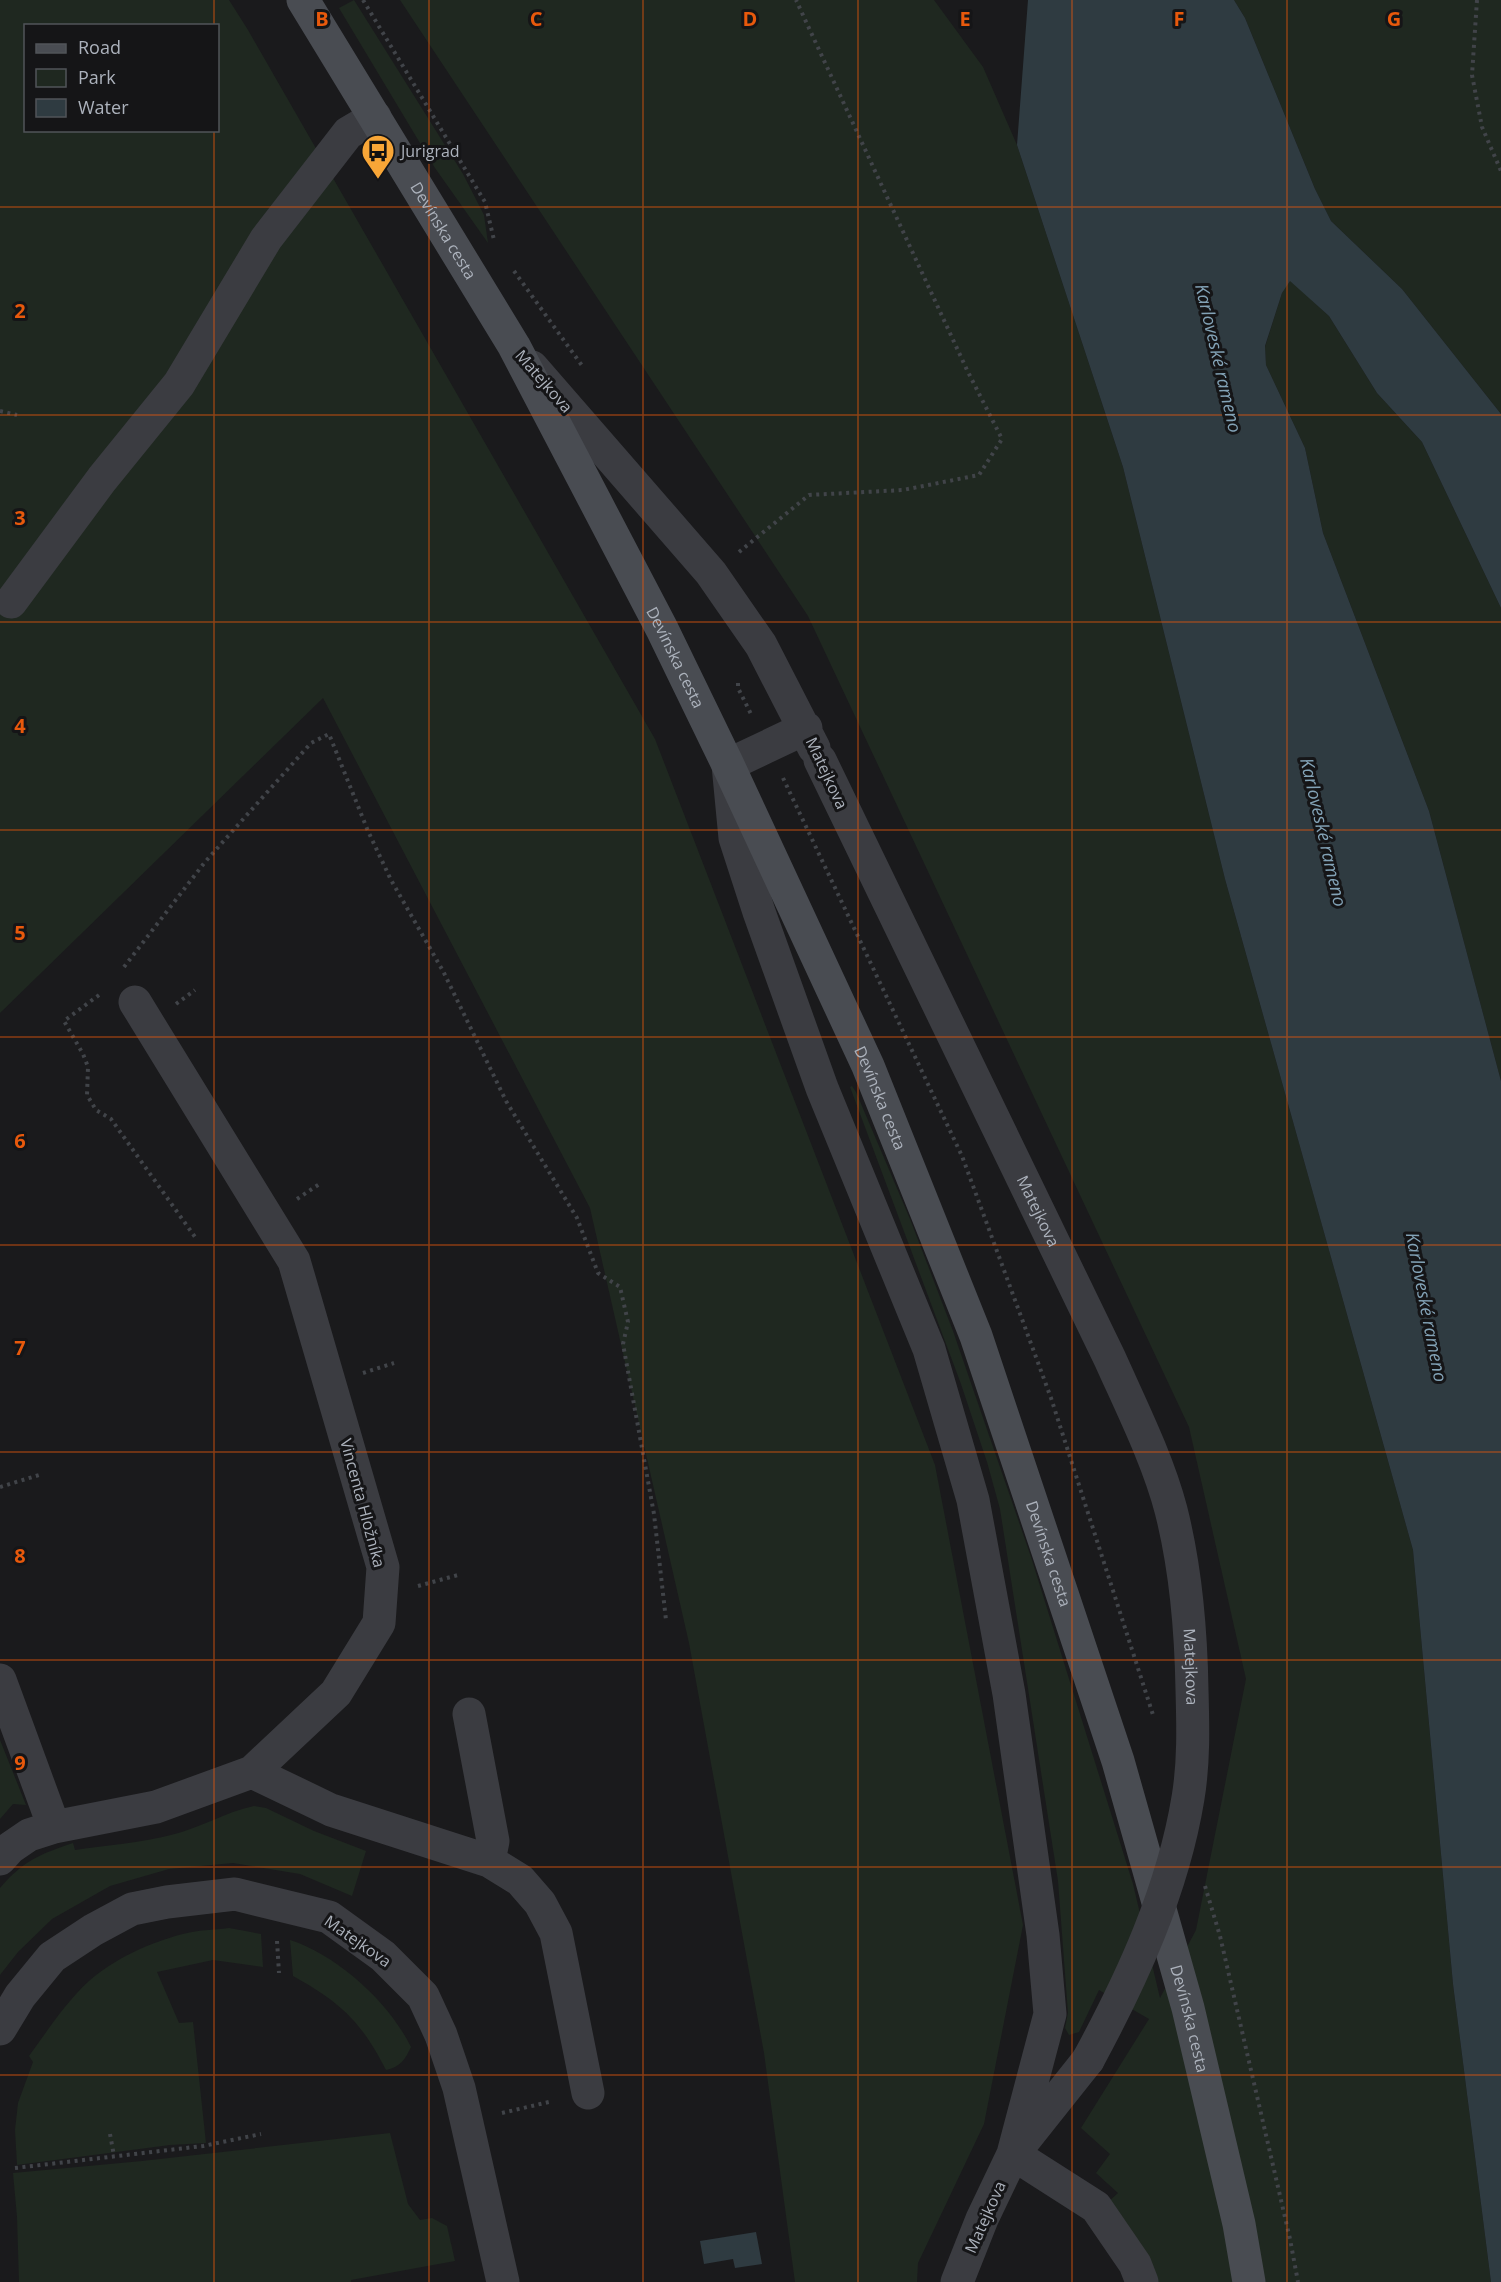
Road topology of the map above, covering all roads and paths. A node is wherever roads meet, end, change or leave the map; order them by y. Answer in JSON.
{"nodes":[{"id":1,"x":303,"y":0,"type":"edge"},
{"id":2,"x":363,"y":0,"type":"edge"},
{"id":3,"x":796,"y":0,"type":"edge"},
{"id":4,"x":1477,"y":0,"type":"edge"},
{"id":5,"x":375,"y":117,"type":"junction"},
{"id":6,"x":1501,"y":171,"type":"edge"},
{"id":7,"x":495,"y":243,"type":"dead end"},
{"id":8,"x":512,"y":269,"type":"dead end"},
{"id":9,"x":514,"y":346,"type":"junction"},
{"id":10,"x":584,"y":368,"type":"dead end"},
{"id":11,"x":0,"y":411,"type":"edge"},
{"id":12,"x":18,"y":416,"type":"dead end"},
{"id":13,"x":731,"y":558,"type":"dead end"},
{"id":14,"x":11,"y":602,"type":"dead end"},
{"id":15,"x":806,"y":728,"type":"junction"},
{"id":16,"x":728,"y":765,"type":"junction"},
{"id":17,"x":120,"y":971,"type":"dead end"},
{"id":18,"x":195,"y":990,"type":"dead end"},
{"id":19,"x":120,"y":996,"type":"joint"},
{"id":20,"x":173,"y":1006,"type":"dead end"},
{"id":21,"x":321,"y":1183,"type":"dead end"},
{"id":22,"x":292,"y":1203,"type":"dead end"},
{"id":23,"x":195,"y":1237,"type":"dead end"},
{"id":24,"x":394,"y":1364,"type":"dead end"},
{"id":25,"x":353,"y":1376,"type":"dead end"},
{"id":26,"x":39,"y":1475,"type":"dead end"},
{"id":27,"x":0,"y":1487,"type":"edge"},
{"id":28,"x":666,"y":1620,"type":"dead end"},
{"id":29,"x":0,"y":1680,"type":"edge"},
{"id":30,"x":469,"y":1714,"type":"dead end"},
{"id":31,"x":252,"y":1772,"type":"junction"},
{"id":32,"x":54,"y":1827,"type":"junction"},
{"id":33,"x":0,"y":1859,"type":"edge"},
{"id":34,"x":489,"y":1861,"type":"junction"},
{"id":35,"x":276,"y":1931,"type":"dead end"},
{"id":36,"x":279,"y":1973,"type":"dead end"},
{"id":37,"x":0,"y":2029,"type":"edge"},
{"id":38,"x":588,"y":2093,"type":"dead end"},
{"id":39,"x":542,"y":2103,"type":"dead end"},
{"id":40,"x":509,"y":2111,"type":"dead end"},
{"id":41,"x":110,"y":2134,"type":"dead end"},
{"id":42,"x":261,"y":2134,"type":"dead end"},
{"id":43,"x":1013,"y":2154,"type":"junction"},
{"id":44,"x":114,"y":2156,"type":"junction"},
{"id":45,"x":15,"y":2168,"type":"dead end"},
{"id":46,"x":503,"y":2282,"type":"edge"},
{"id":47,"x":957,"y":2282,"type":"edge"},
{"id":48,"x":1142,"y":2282,"type":"edge"},
{"id":49,"x":1249,"y":2282,"type":"edge"}],
"edges":[{"from":1,"to":5,"type":"street","name":"Devínska cesta"},
{"from":2,"to":7,"type":"path"},
{"from":3,"to":13,"type":"path"},
{"from":4,"to":6,"type":"path"},
{"from":5,"to":9,"type":"street","name":"Devínska cesta"},
{"from":5,"to":14,"type":"street"},
{"from":8,"to":10,"type":"path"},
{"from":9,"to":15,"type":"street","name":"Matejkova"},
{"from":9,"to":16,"type":"street","name":"Devínska cesta"},
{"from":11,"to":12,"type":"path"},
{"from":15,"to":16,"type":"street"},
{"from":15,"to":43,"type":"street","name":"Matejkova","bridge":true},
{"from":16,"to":43,"type":"street","name":"Matejkova"},
{"from":16,"to":49,"type":"street","name":"Devínska cesta"},
{"from":17,"to":28,"type":"path"},
{"from":18,"to":20,"type":"path"},
{"from":19,"to":23,"type":"path"},
{"from":19,"to":31,"type":"street","name":"Vincenta Hložníka"},
{"from":21,"to":22,"type":"path"},
{"from":24,"to":25,"type":"path"},
{"from":26,"to":27,"type":"path"},
{"from":29,"to":32,"type":"street"},
{"from":30,"to":34,"type":"street"},
{"from":31,"to":32,"type":"street","name":"Vincenta Hložníka"},
{"from":31,"to":34,"type":"street"},
{"from":32,"to":33,"type":"street","name":"Vincenta Hložníka"},
{"from":34,"to":38,"type":"street"},
{"from":35,"to":36,"type":"path"},
{"from":37,"to":46,"type":"street","name":"Matejkova"},
{"from":39,"to":40,"type":"path"},
{"from":41,"to":44,"type":"path"},
{"from":42,"to":44,"type":"path"},
{"from":43,"to":47,"type":"street","name":"Matejkova"},
{"from":43,"to":48,"type":"street"},
{"from":44,"to":45,"type":"path"}]}
